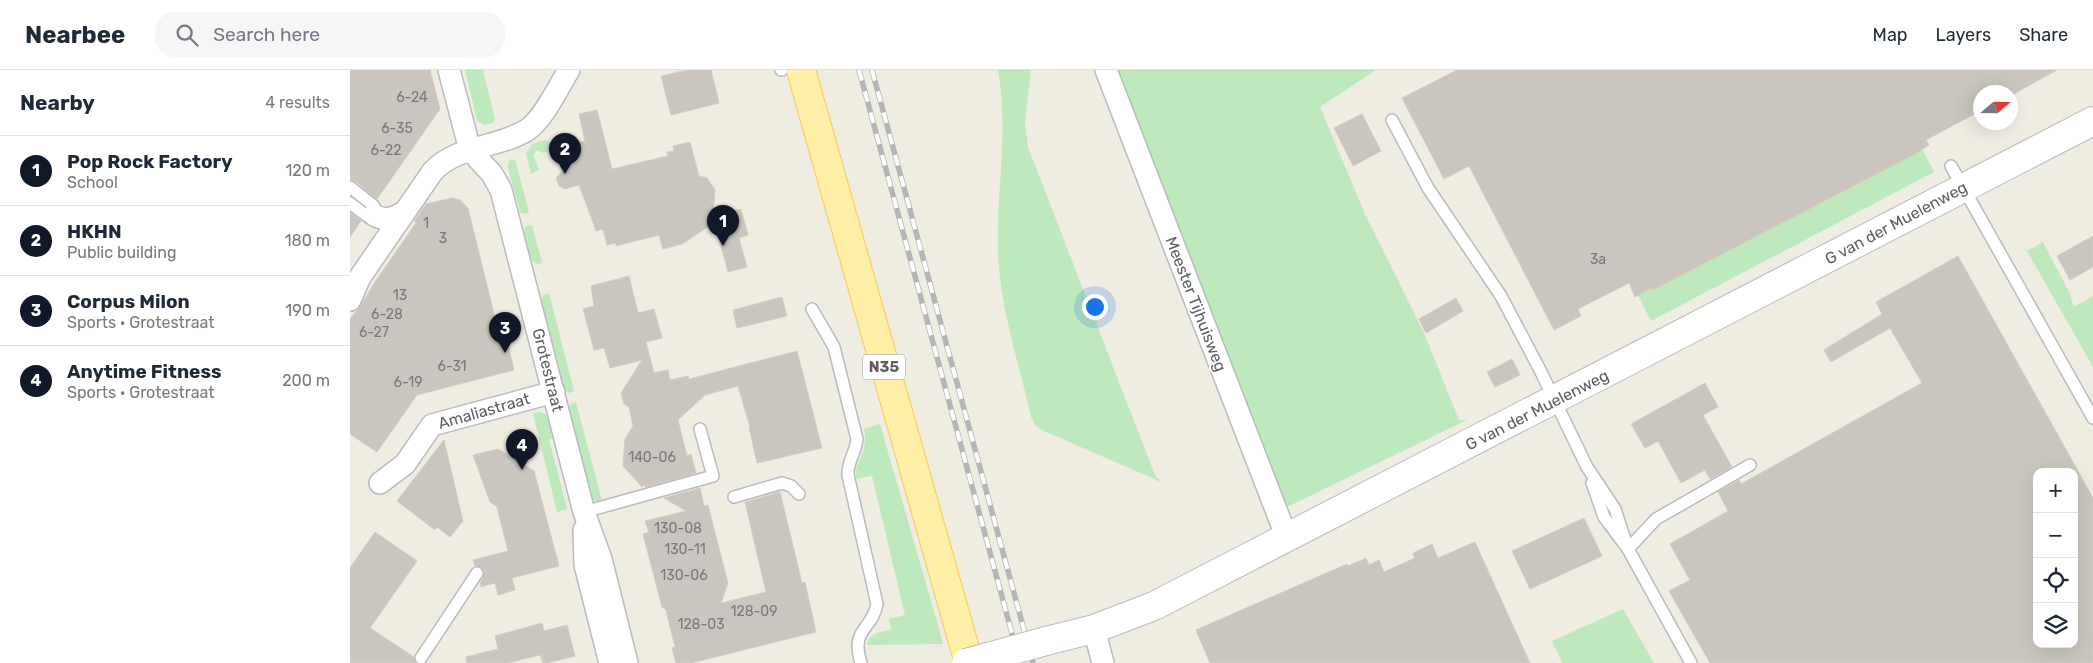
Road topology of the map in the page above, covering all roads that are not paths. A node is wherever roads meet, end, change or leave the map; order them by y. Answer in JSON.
{"nodes":[{"id":1,"x":449,"y":70,"type":"edge"},
{"id":2,"x":569,"y":70,"type":"edge"},
{"id":3,"x":801,"y":70,"type":"edge"},
{"id":4,"x":819,"y":70,"type":"edge"},
{"id":5,"x":1106,"y":70,"type":"edge"},
{"id":6,"x":1392,"y":120,"type":"dead end"},
{"id":7,"x":2093,"y":121,"type":"edge"},
{"id":8,"x":470,"y":150,"type":"junction"},
{"id":9,"x":1956,"y":177,"type":"junction"},
{"id":10,"x":350,"y":187,"type":"edge"},
{"id":11,"x":350,"y":203,"type":"edge"},
{"id":12,"x":402,"y":213,"type":"junction"},
{"id":13,"x":374,"y":215,"type":"junction"},
{"id":14,"x":350,"y":300,"type":"edge"},
{"id":15,"x":812,"y":309,"type":"dead end"},
{"id":16,"x":554,"y":392,"type":"junction"},
{"id":17,"x":1554,"y":400,"type":"junction"},
{"id":18,"x":2093,"y":418,"type":"edge"},
{"id":19,"x":700,"y":429,"type":"dead end"},
{"id":20,"x":1750,"y":465,"type":"dead end"},
{"id":21,"x":380,"y":483,"type":"dead end"},
{"id":22,"x":799,"y":494,"type":"dead end"},
{"id":23,"x":734,"y":497,"type":"dead end"},
{"id":24,"x":584,"y":512,"type":"junction"},
{"id":25,"x":1287,"y":538,"type":"junction"},
{"id":26,"x":1628,"y":549,"type":"junction"},
{"id":27,"x":477,"y":572,"type":"dead end"},
{"id":28,"x":1094,"y":629,"type":"junction"},
{"id":29,"x":421,"y":658,"type":"dead end"},
{"id":30,"x":610,"y":663,"type":"edge"},
{"id":31,"x":627,"y":663,"type":"edge"},
{"id":32,"x":861,"y":663,"type":"edge"},
{"id":33,"x":968,"y":663,"type":"edge"},
{"id":34,"x":986,"y":663,"type":"edge"},
{"id":35,"x":1103,"y":663,"type":"edge"},
{"id":36,"x":1690,"y":663,"type":"edge"}],
"edges":[{"from":1,"to":8,"type":"street","name":"Grotestraat"},
{"from":2,"to":8,"type":"street"},
{"from":3,"to":33,"type":"main road","number":"N35"},
{"from":4,"to":34,"type":"main road","number":"N35"},
{"from":5,"to":25,"type":"street","name":"Meester Tijhuisweg"},
{"from":6,"to":17,"type":"lane"},
{"from":7,"to":9,"type":"street","name":"G van der Muelenweg"},
{"from":8,"to":12,"type":"street"},
{"from":8,"to":16,"type":"street","name":"Grotestraat"},
{"from":9,"to":17,"type":"street","name":"G van der Muelenweg"},
{"from":9,"to":18,"type":"lane"},
{"from":10,"to":13,"type":"lane"},
{"from":11,"to":13,"type":"lane"},
{"from":12,"to":13,"type":"street"},
{"from":12,"to":14,"type":"street"},
{"from":15,"to":32,"type":"lane"},
{"from":16,"to":21,"type":"street","name":"Amaliastraat"},
{"from":16,"to":24,"type":"street","name":"Grotestraat"},
{"from":17,"to":25,"type":"street","name":"G van der Muelenweg"},
{"from":17,"to":26,"type":"lane"},
{"from":19,"to":24,"type":"lane"},
{"from":20,"to":26,"type":"lane"},
{"from":22,"to":23,"type":"lane"},
{"from":24,"to":30,"type":"street","name":"Grotestraat"},
{"from":24,"to":31,"type":"street","name":"Grotestraat"},
{"from":25,"to":28,"type":"street","name":"G van der Muelenweg"},
{"from":26,"to":36,"type":"lane"},
{"from":27,"to":29,"type":"lane"},
{"from":28,"to":33,"type":"street","name":"G van der Muelenweg","bridge":true},
{"from":28,"to":35,"type":"street"}]}
